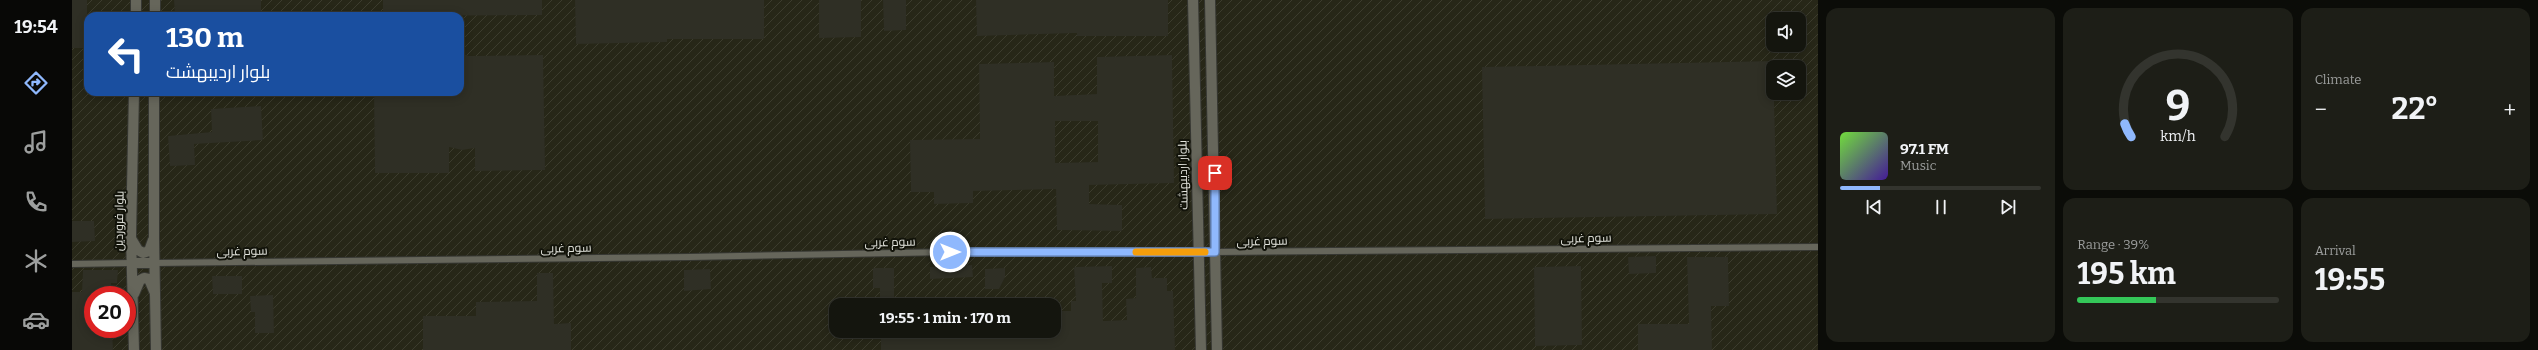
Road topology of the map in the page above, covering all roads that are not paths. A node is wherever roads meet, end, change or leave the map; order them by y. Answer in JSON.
{"nodes":[{"id":1,"x":136,"y":0,"type":"edge"},
{"id":2,"x":155,"y":0,"type":"edge"},
{"id":3,"x":1193,"y":0,"type":"edge"},
{"id":4,"x":1210,"y":0,"type":"edge"},
{"id":5,"x":136,"y":12,"type":"edge"},
{"id":6,"x":154,"y":12,"type":"edge"},
{"id":7,"x":134,"y":96,"type":"edge"},
{"id":8,"x":154,"y":96,"type":"edge"},
{"id":9,"x":131,"y":236,"type":"junction"},
{"id":10,"x":154,"y":237,"type":"junction"},
{"id":11,"x":1818,"y":247,"type":"edge"},
{"id":12,"x":1197,"y":252,"type":"junction"},
{"id":13,"x":1215,"y":252,"type":"junction"},
{"id":14,"x":72,"y":264,"type":"edge"},
{"id":15,"x":131,"y":264,"type":"junction"},
{"id":16,"x":154,"y":264,"type":"junction"},
{"id":17,"x":132,"y":286,"type":"edge"},
{"id":18,"x":136,"y":289,"type":"edge"},
{"id":19,"x":155,"y":297,"type":"junction"},
{"id":20,"x":134,"y":338,"type":"edge"},
{"id":21,"x":134,"y":350,"type":"edge"},
{"id":22,"x":156,"y":350,"type":"edge"},
{"id":23,"x":1200,"y":350,"type":"edge"},
{"id":24,"x":1217,"y":350,"type":"edge"}],
"edges":[{"from":1,"to":5,"type":"street"},
{"from":2,"to":6,"type":"street"},
{"from":3,"to":12,"type":"street","name":"بلوار اردیبهشت"},
{"from":4,"to":13,"type":"street"},
{"from":7,"to":9,"type":"street","name":"بلوار فروردین"},
{"from":8,"to":10,"type":"street"},
{"from":9,"to":10,"type":"street"},
{"from":9,"to":15,"type":"street","name":"بلوار فروردین"},
{"from":10,"to":16,"type":"street"},
{"from":11,"to":13,"type":"lane","name":"سوم غربی"},
{"from":12,"to":13,"type":"lane","name":"سوم غربی"},
{"from":12,"to":16,"type":"lane","name":"سوم غربی"},
{"from":12,"to":23,"type":"street","name":"بلوار اردیبهشت"},
{"from":13,"to":24,"type":"street"},
{"from":14,"to":15,"type":"lane"},
{"from":15,"to":16,"type":"street"},
{"from":15,"to":17,"type":"street","name":"بلوار فروردین"},
{"from":16,"to":19,"type":"street"},
{"from":18,"to":19,"type":"street"},
{"from":19,"to":22,"type":"street"},
{"from":20,"to":21,"type":"street","name":"بلوار فروردین"}]}
